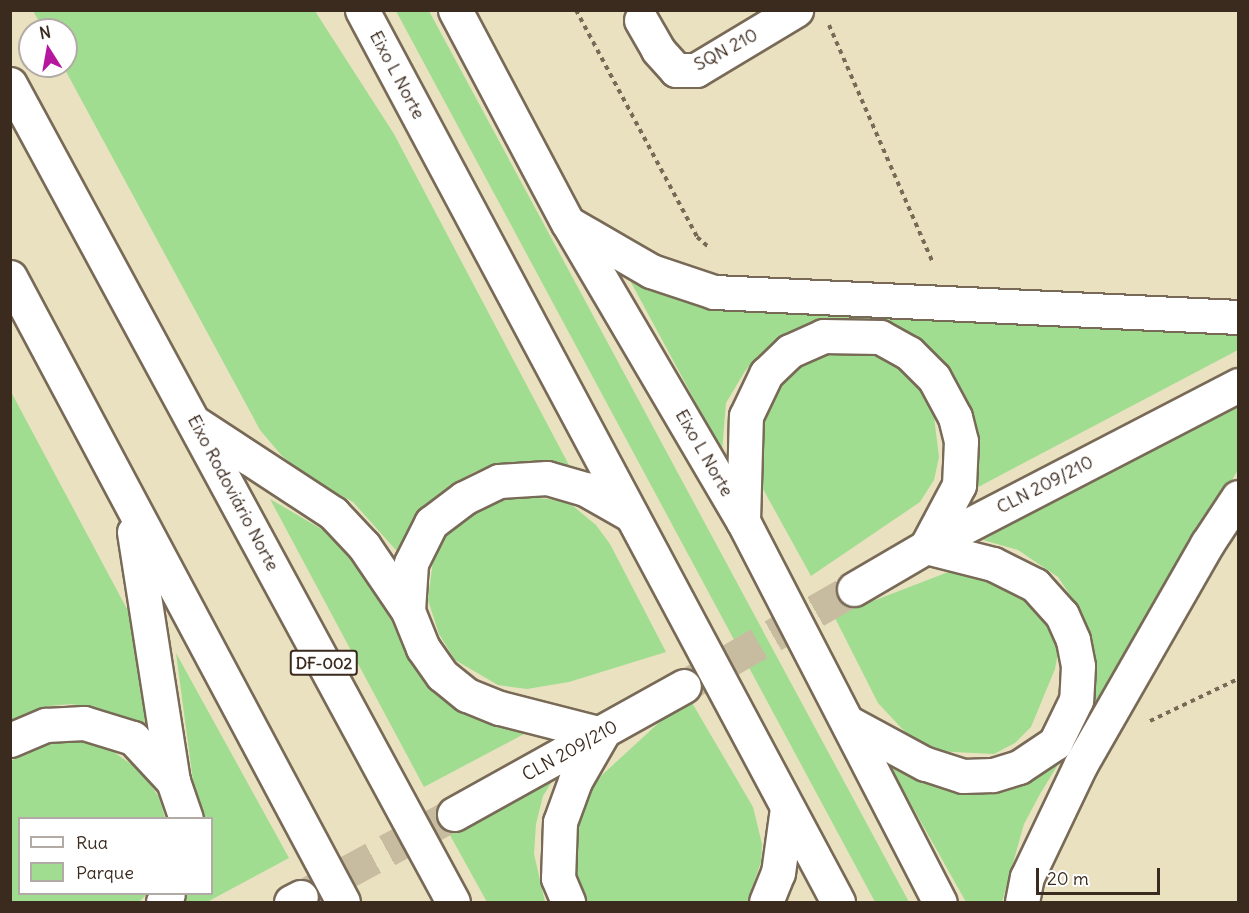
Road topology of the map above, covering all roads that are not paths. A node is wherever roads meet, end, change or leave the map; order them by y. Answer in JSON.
{"nodes":[{"id":1,"x":362,"y":10,"type":"edge"},
{"id":2,"x":455,"y":10,"type":"edge"},
{"id":3,"x":796,"y":10,"type":"edge"},
{"id":4,"x":641,"y":20,"type":"dead end"},
{"id":5,"x":10,"y":84,"type":"edge"},
{"id":6,"x":568,"y":223,"type":"junction"},
{"id":7,"x":10,"y":277,"type":"edge"},
{"id":8,"x":1239,"y":317,"type":"edge"},
{"id":9,"x":1239,"y":385,"type":"edge"},
{"id":10,"x":196,"y":423,"type":"junction"},
{"id":11,"x":1239,"y":497,"type":"edge"},
{"id":12,"x":130,"y":507,"type":"junction"},
{"id":13,"x":631,"y":515,"type":"junction"},
{"id":14,"x":743,"y":521,"type":"junction"},
{"id":15,"x":926,"y":547,"type":"junction"},
{"id":16,"x":854,"y":589,"type":"tunnel mouth"},
{"id":17,"x":408,"y":611,"type":"junction"},
{"id":18,"x":684,"y":686,"type":"tunnel mouth"},
{"id":19,"x":850,"y":724,"type":"junction"},
{"id":20,"x":602,"y":734,"type":"junction"},
{"id":21,"x":10,"y":740,"type":"edge"},
{"id":22,"x":172,"y":781,"type":"junction"},
{"id":23,"x":787,"y":808,"type":"junction"},
{"id":24,"x":454,"y":814,"type":"tunnel mouth"},
{"id":25,"x":185,"y":817,"type":"edge"},
{"id":26,"x":343,"y":903,"type":"edge"},
{"id":27,"x":453,"y":903,"type":"edge"},
{"id":28,"x":568,"y":903,"type":"edge"},
{"id":29,"x":766,"y":903,"type":"edge"},
{"id":30,"x":838,"y":903,"type":"edge"},
{"id":31,"x":940,"y":903,"type":"edge"},
{"id":32,"x":1022,"y":903,"type":"edge"}],
"edges":[{"from":1,"to":13,"type":"main road","name":"Eixo L Norte"},
{"from":2,"to":6,"type":"main road","name":"Eixo L Norte"},
{"from":3,"to":4,"type":"main road","name":"SQN 210"},
{"from":5,"to":10,"type":"main road","name":"Eixo Rodoviário Norte","number":"DF-002"},
{"from":6,"to":8,"type":"main road"},
{"from":6,"to":14,"type":"main road","name":"Eixo L Norte"},
{"from":7,"to":12,"type":"main road"},
{"from":9,"to":15,"type":"main road","name":"CLN 209/210"},
{"from":10,"to":17,"type":"main road"},
{"from":10,"to":27,"type":"main road","name":"Eixo Rodoviário Norte","number":"DF-002"},
{"from":11,"to":32,"type":"main road"},
{"from":12,"to":22,"type":"main road"},
{"from":12,"to":26,"type":"main road"},
{"from":13,"to":17,"type":"main road"},
{"from":13,"to":23,"type":"main road","name":"Eixo L Norte"},
{"from":14,"to":15,"type":"main road"},
{"from":14,"to":19,"type":"main road","name":"Eixo L Norte"},
{"from":15,"to":16,"type":"main road","name":"CLN 209/210"},
{"from":15,"to":19,"type":"main road"},
{"from":17,"to":20,"type":"main road"},
{"from":18,"to":20,"type":"main road","name":"CLN 209/210"},
{"from":19,"to":31,"type":"main road","name":"Eixo L Norte"},
{"from":20,"to":24,"type":"main road","name":"CLN 209/210"},
{"from":20,"to":28,"type":"main road"},
{"from":21,"to":22,"type":"main road"},
{"from":22,"to":25,"type":"main road"},
{"from":23,"to":29,"type":"main road"},
{"from":23,"to":30,"type":"main road","name":"Eixo L Norte"}]}
